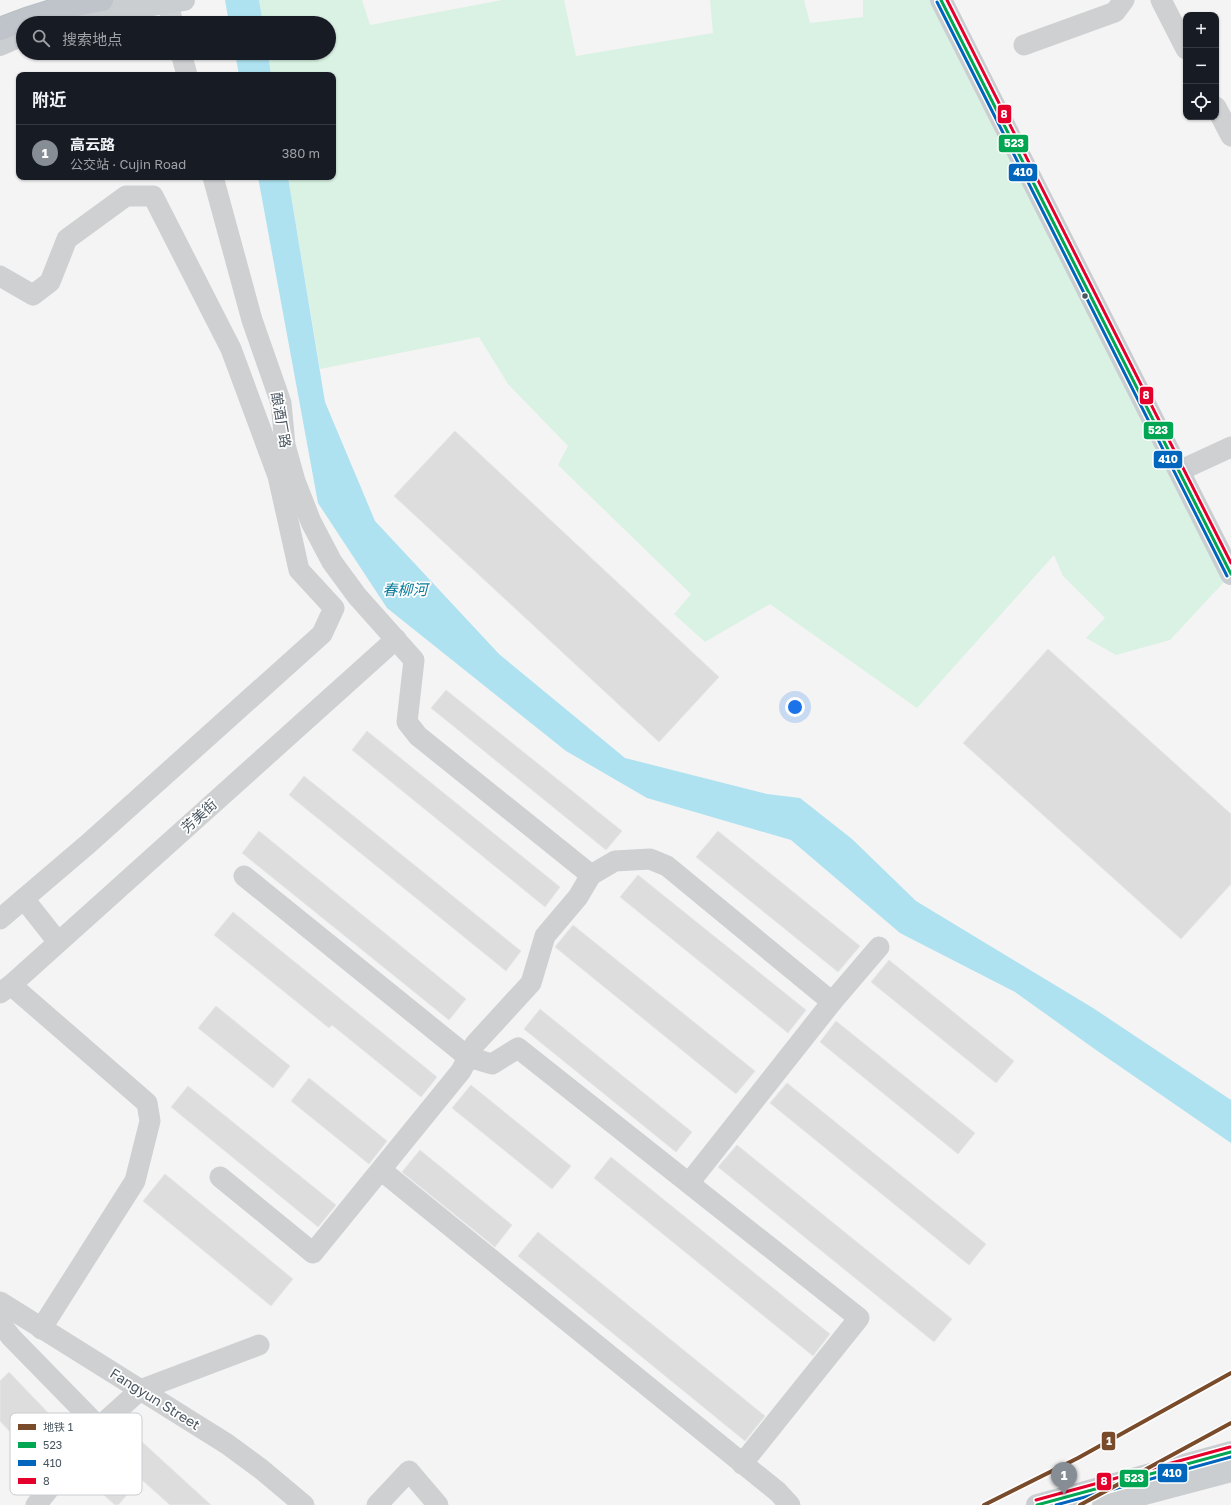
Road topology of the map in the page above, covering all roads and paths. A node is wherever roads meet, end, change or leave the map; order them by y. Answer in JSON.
{"nodes":[{"id":1,"x":43,"y":0,"type":"edge"},
{"id":2,"x":102,"y":0,"type":"edge"},
{"id":3,"x":941,"y":0,"type":"edge"},
{"id":4,"x":956,"y":0,"type":"edge"},
{"id":5,"x":1124,"y":0,"type":"edge"},
{"id":6,"x":1161,"y":0,"type":"edge"},
{"id":7,"x":173,"y":6,"type":"edge"},
{"id":8,"x":0,"y":15,"type":"edge"},
{"id":9,"x":36,"y":16,"type":"edge"},
{"id":10,"x":87,"y":16,"type":"edge"},
{"id":11,"x":16,"y":23,"type":"edge"},
{"id":12,"x":0,"y":29,"type":"edge"},
{"id":13,"x":16,"y":38,"type":"edge"},
{"id":14,"x":0,"y":45,"type":"edge"},
{"id":15,"x":1024,"y":45,"type":"dead end"},
{"id":16,"x":1185,"y":48,"type":"edge"},
{"id":17,"x":183,"y":60,"type":"edge"},
{"id":18,"x":185,"y":72,"type":"edge"},
{"id":19,"x":1219,"y":113,"type":"edge"},
{"id":20,"x":1231,"y":136,"type":"edge"},
{"id":21,"x":214,"y":180,"type":"edge"},
{"id":22,"x":0,"y":276,"type":"edge"},
{"id":23,"x":1231,"y":447,"type":"edge"},
{"id":24,"x":1186,"y":468,"type":"junction"},
{"id":25,"x":1231,"y":541,"type":"edge"},
{"id":26,"x":1231,"y":574,"type":"edge"},
{"id":27,"x":396,"y":639,"type":"junction"},
{"id":28,"x":591,"y":875,"type":"junction"},
{"id":29,"x":244,"y":876,"type":"dead end"},
{"id":30,"x":24,"y":899,"type":"junction"},
{"id":31,"x":0,"y":919,"type":"edge"},
{"id":32,"x":58,"y":942,"type":"junction"},
{"id":33,"x":879,"y":947,"type":"dead end"},
{"id":34,"x":6,"y":989,"type":"edge"},
{"id":35,"x":832,"y":1002,"type":"junction"},
{"id":36,"x":468,"y":1057,"type":"junction"},
{"id":37,"x":380,"y":1170,"type":"junction"},
{"id":38,"x":220,"y":1178,"type":"dead end"},
{"id":39,"x":689,"y":1183,"type":"junction"},
{"id":40,"x":0,"y":1302,"type":"edge"},
{"id":41,"x":0,"y":1323,"type":"edge"},
{"id":42,"x":41,"y":1329,"type":"junction"},
{"id":43,"x":259,"y":1345,"type":"dead end"},
{"id":44,"x":140,"y":1390,"type":"junction"},
{"id":45,"x":85,"y":1413,"type":"edge"},
{"id":46,"x":115,"y":1413,"type":"edge"},
{"id":47,"x":1231,"y":1452,"type":"edge"},
{"id":48,"x":742,"y":1464,"type":"junction"},
{"id":49,"x":1231,"y":1471,"type":"edge"},
{"id":50,"x":44,"y":1495,"type":"edge"},
{"id":51,"x":36,"y":1505,"type":"edge"},
{"id":52,"x":304,"y":1505,"type":"edge"},
{"id":53,"x":377,"y":1505,"type":"edge"},
{"id":54,"x":438,"y":1505,"type":"edge"},
{"id":55,"x":790,"y":1505,"type":"edge"},
{"id":56,"x":1037,"y":1505,"type":"edge"},
{"id":57,"x":1103,"y":1505,"type":"edge"}],
"edges":[{"from":1,"to":8,"type":"highway"},
{"from":2,"to":9,"type":"highway"},
{"from":3,"to":24,"type":"main road"},
{"from":4,"to":24,"type":"main road"},
{"from":5,"to":15,"type":"street"},
{"from":6,"to":16,"type":"street"},
{"from":7,"to":10,"type":"main road"},
{"from":11,"to":12,"type":"highway"},
{"from":13,"to":14,"type":"main road"},
{"from":17,"to":18,"type":"street"},
{"from":19,"to":20,"type":"street"},
{"from":21,"to":27,"type":"street","name":"酿酒厂路"},
{"from":22,"to":30,"type":"street"},
{"from":23,"to":24,"type":"street"},
{"from":24,"to":25,"type":"main road"},
{"from":24,"to":26,"type":"main road"},
{"from":27,"to":28,"type":"street","name":"酿酒厂路"},
{"from":27,"to":32,"type":"street","name":"芳美街"},
{"from":28,"to":35,"type":"street"},
{"from":28,"to":36,"type":"street"},
{"from":29,"to":36,"type":"street"},
{"from":30,"to":31,"type":"street"},
{"from":30,"to":32,"type":"street"},
{"from":32,"to":34,"type":"street","name":"芳美街"},
{"from":33,"to":35,"type":"street"},
{"from":34,"to":42,"type":"street"},
{"from":35,"to":39,"type":"street"},
{"from":36,"to":37,"type":"street"},
{"from":36,"to":39,"type":"street"},
{"from":37,"to":38,"type":"street"},
{"from":37,"to":48,"type":"street"},
{"from":39,"to":48,"type":"street"},
{"from":40,"to":42,"type":"street","name":"Fangyun Street"},
{"from":41,"to":45,"type":"street"},
{"from":42,"to":44,"type":"street","name":"Fangyun Street"},
{"from":43,"to":44,"type":"street"},
{"from":44,"to":46,"type":"street"},
{"from":44,"to":52,"type":"street","name":"Fangyun Street"},
{"from":47,"to":56,"type":"main road"},
{"from":48,"to":55,"type":"street"},
{"from":49,"to":57,"type":"main road"},
{"from":50,"to":51,"type":"street"},
{"from":53,"to":54,"type":"street"}]}
